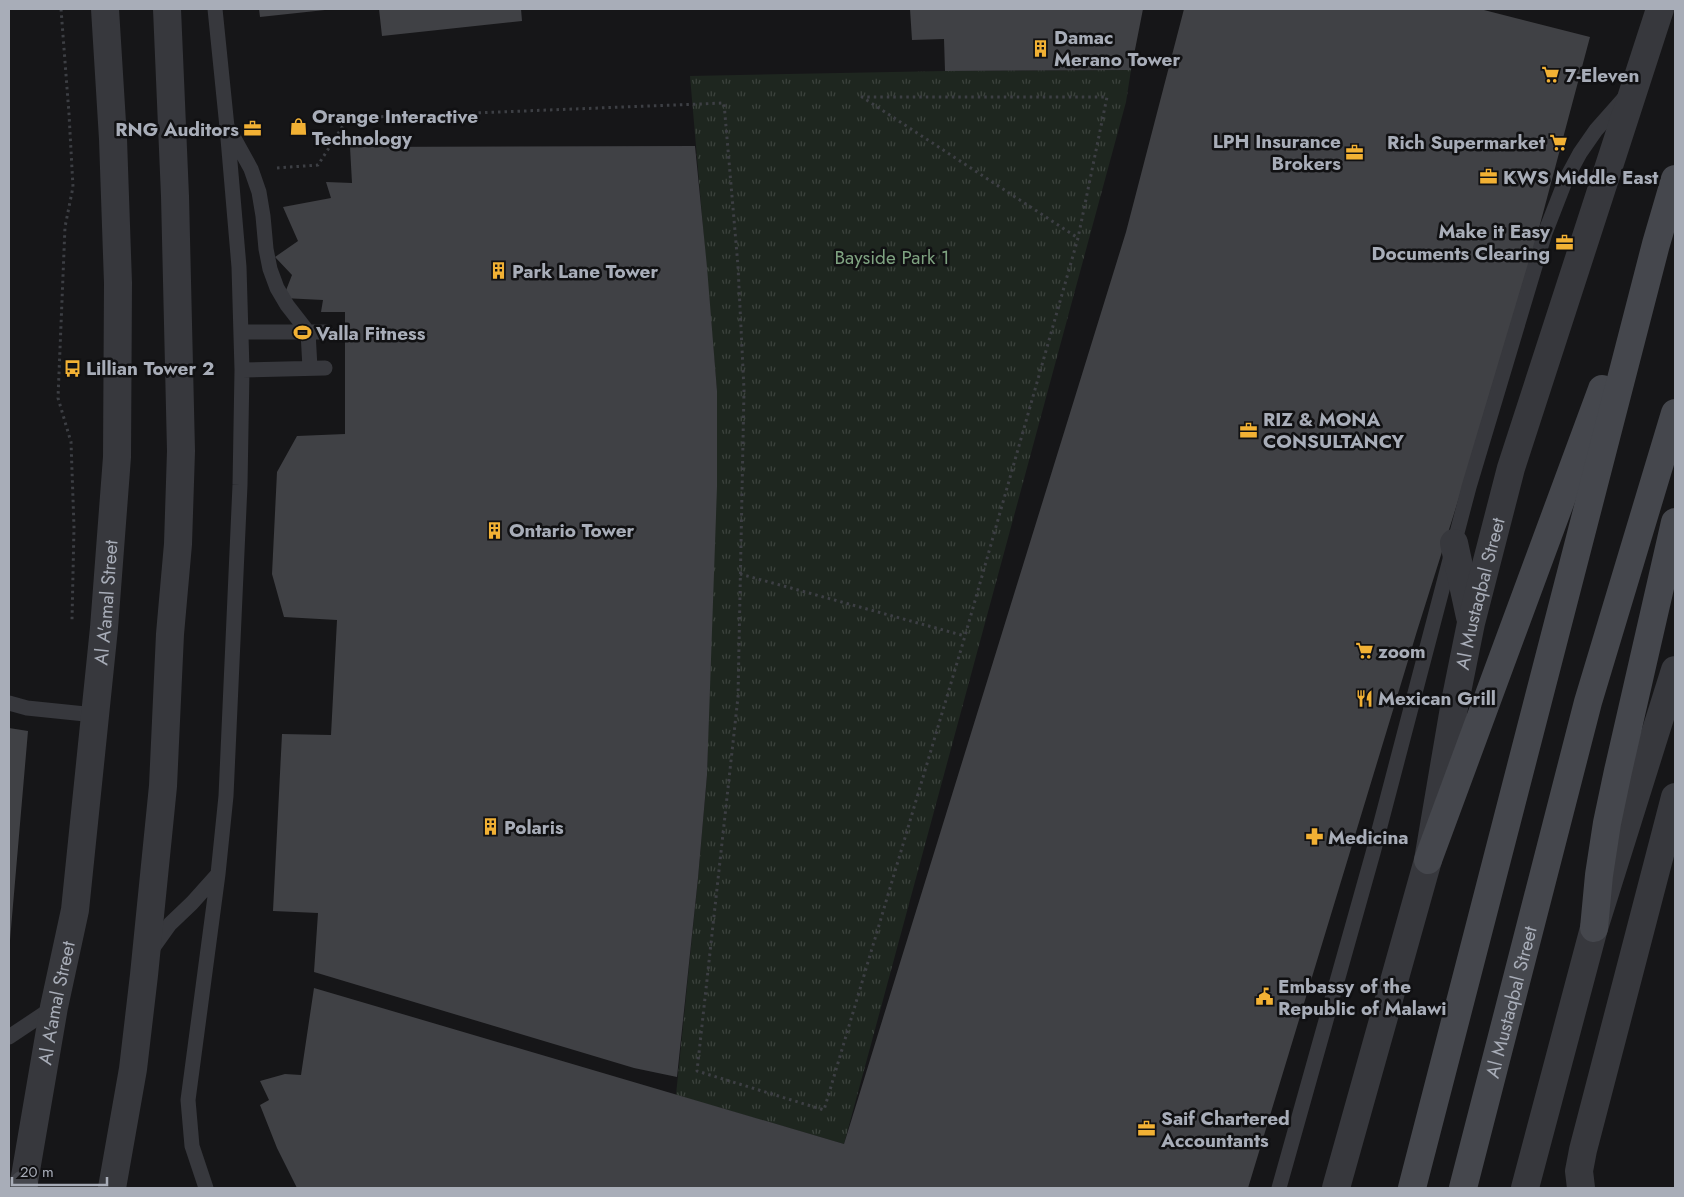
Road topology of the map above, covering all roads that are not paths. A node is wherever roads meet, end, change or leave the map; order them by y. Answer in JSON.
{"nodes":[{"id":1,"x":105,"y":9,"type":"edge"},
{"id":2,"x":167,"y":9,"type":"edge"},
{"id":3,"x":215,"y":9,"type":"edge"},
{"id":4,"x":1660,"y":9,"type":"edge"},
{"id":5,"x":1635,"y":87,"type":"junction"},
{"id":6,"x":227,"y":127,"type":"junction"},
{"id":7,"x":1675,"y":179,"type":"edge"},
{"id":8,"x":1656,"y":244,"type":"junction"},
{"id":9,"x":241,"y":332,"type":"junction"},
{"id":10,"x":308,"y":332,"type":"junction"},
{"id":11,"x":326,"y":332,"type":"dead end"},
{"id":12,"x":310,"y":368,"type":"junction"},
{"id":13,"x":325,"y":368,"type":"dead end"},
{"id":14,"x":242,"y":370,"type":"junction"},
{"id":15,"x":1675,"y":413,"type":"edge"},
{"id":16,"x":1675,"y":522,"type":"edge"},
{"id":17,"x":1454,"y":543,"type":"junction"},
{"id":18,"x":1471,"y":623,"type":"junction"},
{"id":19,"x":1675,"y":670,"type":"edge"},
{"id":20,"x":9,"y":702,"type":"edge"},
{"id":21,"x":95,"y":715,"type":"junction"},
{"id":22,"x":1675,"y":797,"type":"edge"},
{"id":23,"x":1428,"y":860,"type":"junction"},
{"id":24,"x":218,"y":874,"type":"junction"},
{"id":25,"x":1594,"y":928,"type":"junction"},
{"id":26,"x":146,"y":957,"type":"junction"},
{"id":27,"x":54,"y":1007,"type":"junction"},
{"id":28,"x":9,"y":1037,"type":"edge"},
{"id":29,"x":23,"y":1187,"type":"edge"},
{"id":30,"x":112,"y":1188,"type":"edge"},
{"id":31,"x":206,"y":1188,"type":"edge"},
{"id":32,"x":1279,"y":1188,"type":"edge"},
{"id":33,"x":1336,"y":1188,"type":"edge"},
{"id":34,"x":1412,"y":1188,"type":"edge"},
{"id":35,"x":1463,"y":1188,"type":"edge"},
{"id":36,"x":1525,"y":1188,"type":"edge"},
{"id":37,"x":1582,"y":1188,"type":"edge"}],
"edges":[{"from":1,"to":21,"type":"street","name":"Al A'amal Street"},
{"from":2,"to":26,"type":"street"},
{"from":3,"to":6,"type":"lane"},
{"from":4,"to":5,"type":"street","name":"Al Mustaqbal Street"},
{"from":5,"to":17,"type":"lane"},
{"from":5,"to":18,"type":"street","name":"Al Mustaqbal Street"},
{"from":6,"to":9,"type":"lane"},
{"from":6,"to":10,"type":"lane"},
{"from":7,"to":8,"type":"main road"},
{"from":8,"to":23,"type":"main road"},
{"from":8,"to":34,"type":"main road"},
{"from":9,"to":10,"type":"lane"},
{"from":9,"to":14,"type":"lane"},
{"from":10,"to":11,"type":"lane"},
{"from":10,"to":12,"type":"lane"},
{"from":12,"to":13,"type":"lane"},
{"from":12,"to":14,"type":"lane"},
{"from":14,"to":24,"type":"lane"},
{"from":15,"to":35,"type":"main road","name":"Al Mustaqbal Street"},
{"from":16,"to":25,"type":"main road"},
{"from":17,"to":18,"type":"street"},
{"from":17,"to":32,"type":"lane"},
{"from":18,"to":23,"type":"street","name":"Al Mustaqbal Street"},
{"from":19,"to":25,"type":"street"},
{"from":20,"to":21,"type":"lane"},
{"from":21,"to":27,"type":"street","name":"Al A'amal Street"},
{"from":22,"to":37,"type":"street"},
{"from":23,"to":33,"type":"street","name":"Al Mustaqbal Street"},
{"from":24,"to":26,"type":"lane"},
{"from":24,"to":31,"type":"lane"},
{"from":25,"to":36,"type":"street"},
{"from":26,"to":30,"type":"street"},
{"from":27,"to":28,"type":"lane"},
{"from":27,"to":29,"type":"street","name":"Al A'amal Street"}]}
